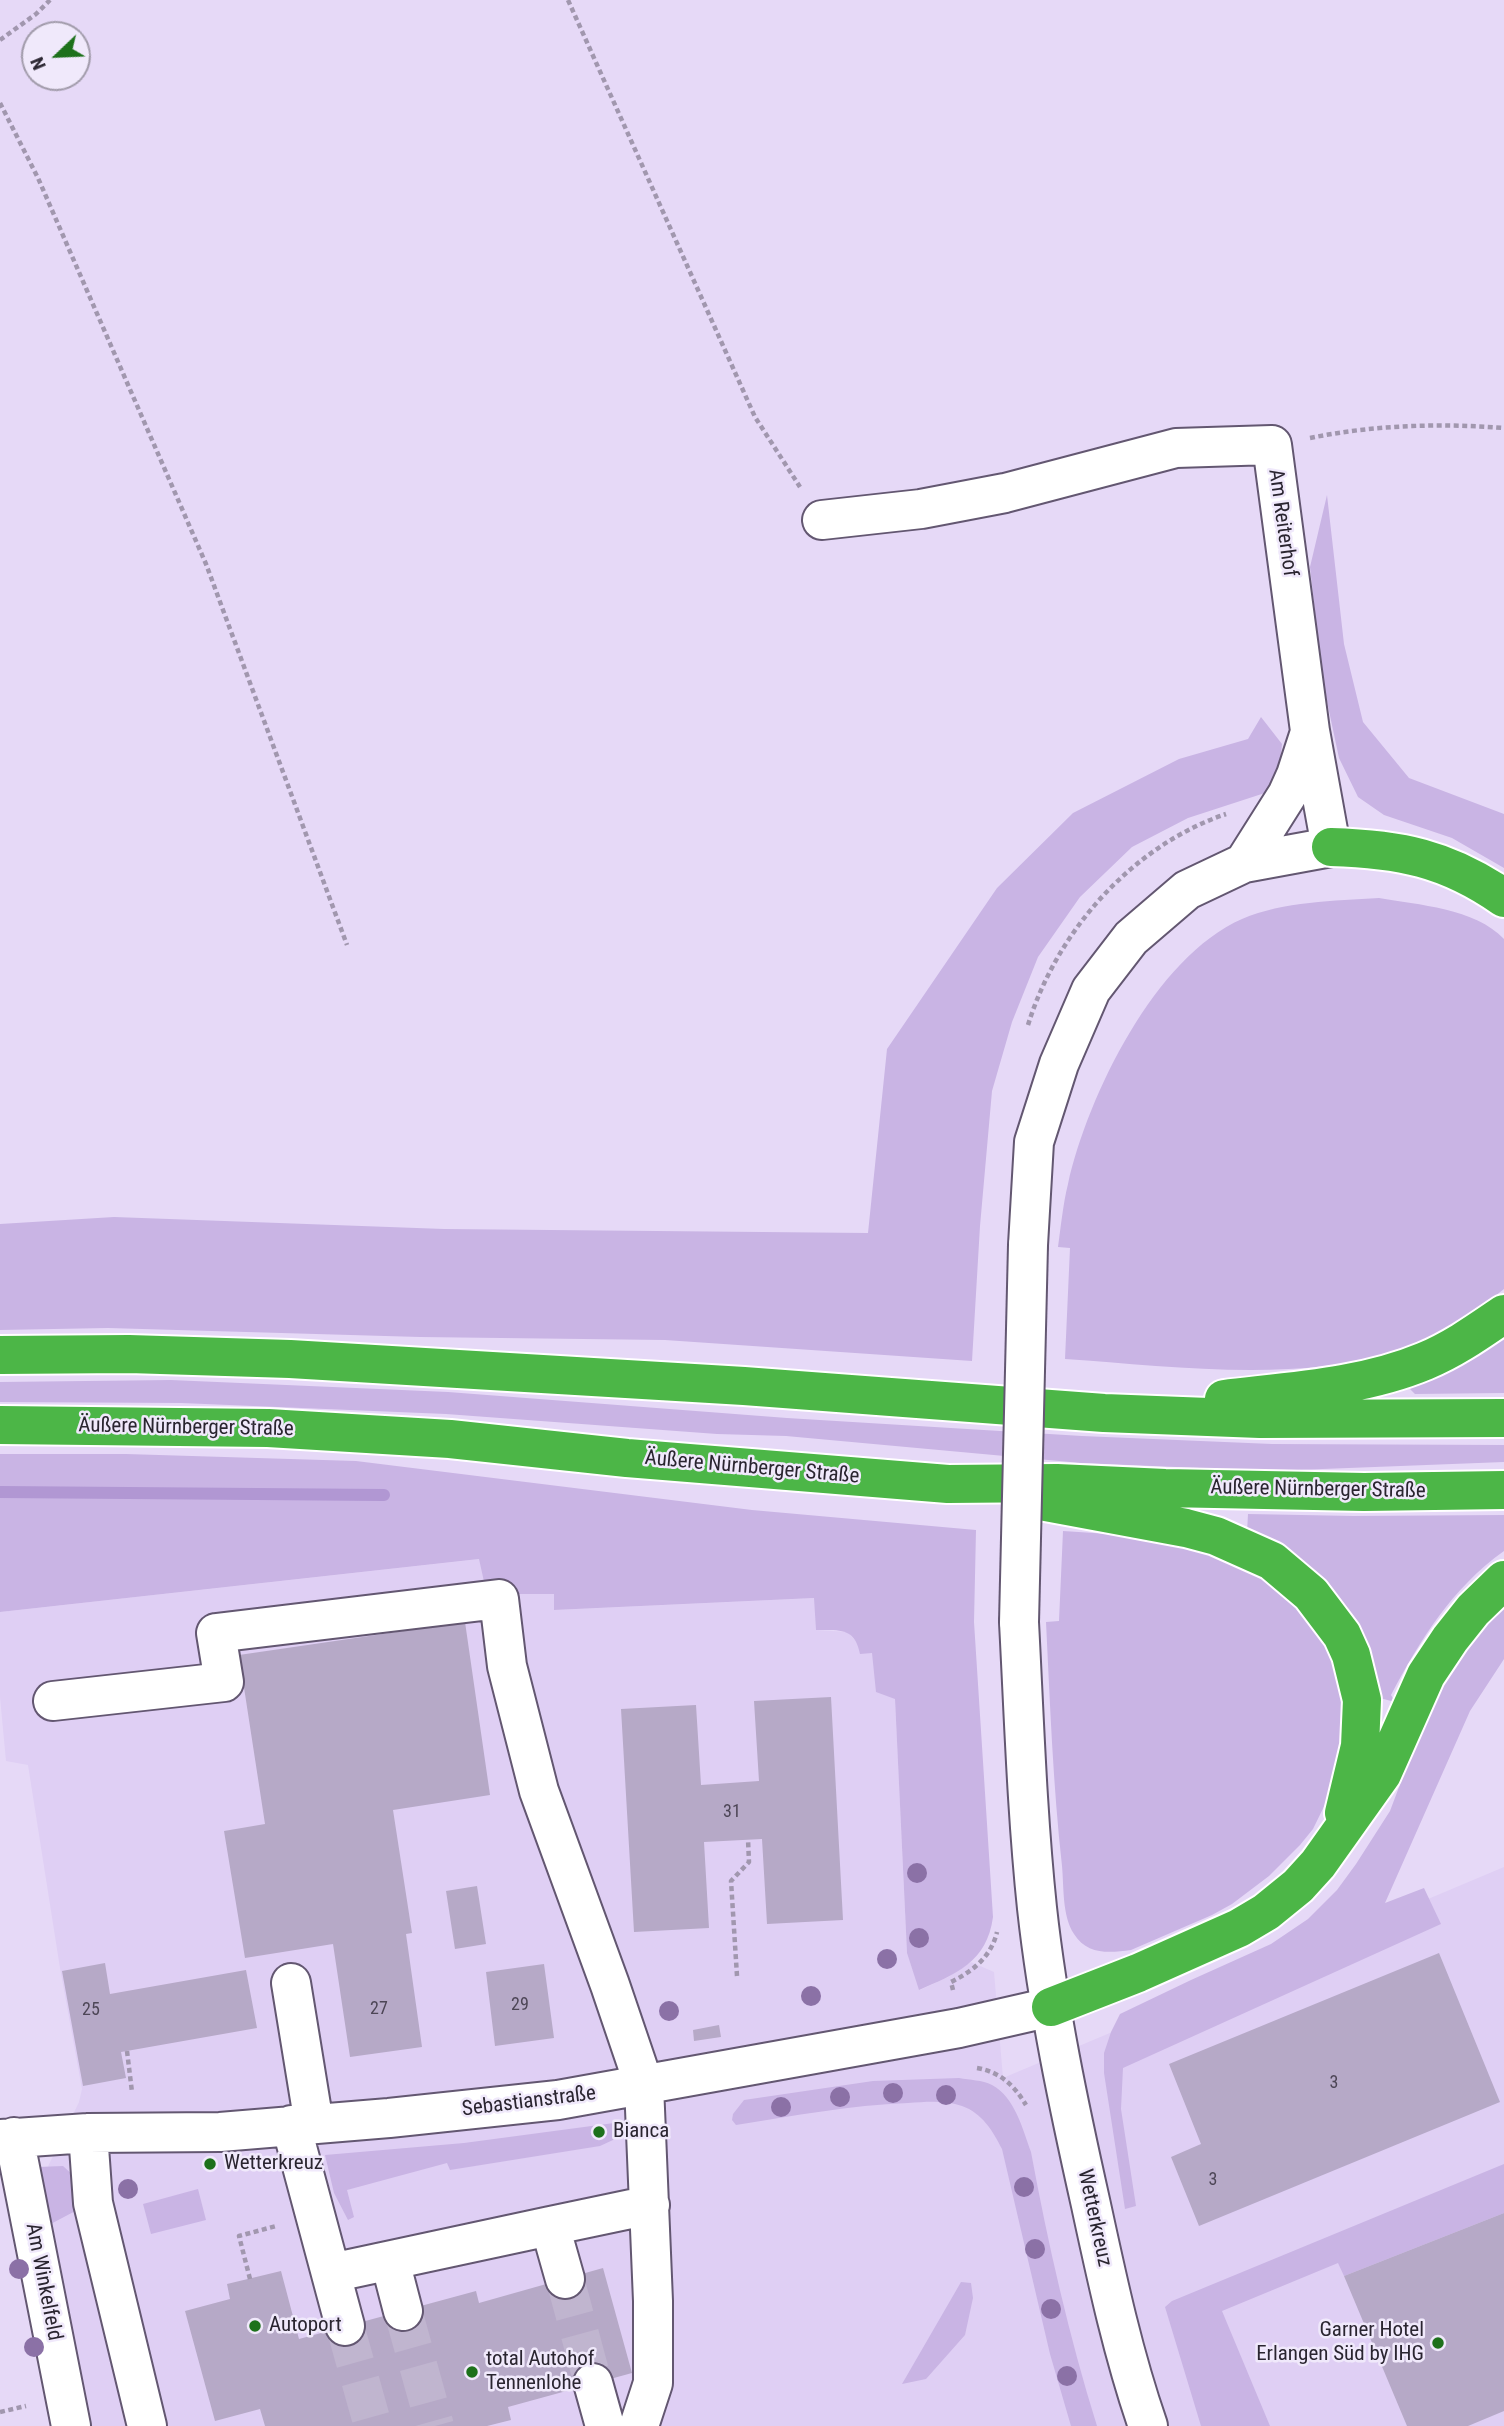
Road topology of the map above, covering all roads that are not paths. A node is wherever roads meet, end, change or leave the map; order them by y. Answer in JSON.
{"nodes":[{"id":1,"x":822,"y":520,"type":"road end"},
{"id":2,"x":1310,"y":731,"type":"junction"},
{"id":3,"x":1331,"y":847,"type":"junction"},
{"id":4,"x":1244,"y":863,"type":"junction"},
{"id":5,"x":1504,"y":898,"type":"edge"},
{"id":6,"x":1504,"y":1314,"type":"edge"},
{"id":7,"x":0,"y":1356,"type":"edge"},
{"id":8,"x":1104,"y":1413,"type":"junction"},
{"id":9,"x":1504,"y":1419,"type":"edge"},
{"id":10,"x":0,"y":1425,"type":"edge"},
{"id":11,"x":948,"y":1484,"type":"junction"},
{"id":12,"x":1504,"y":1490,"type":"edge"},
{"id":13,"x":1504,"y":1580,"type":"edge"},
{"id":14,"x":52,"y":1701,"type":"dead end"},
{"id":15,"x":1337,"y":1838,"type":"junction"},
{"id":16,"x":291,"y":1983,"type":"dead end"},
{"id":17,"x":1051,"y":2007,"type":"junction"},
{"id":18,"x":644,"y":2085,"type":"junction"},
{"id":19,"x":303,"y":2124,"type":"junction"},
{"id":20,"x":88,"y":2133,"type":"junction"},
{"id":21,"x":7,"y":2138,"type":"edge"},
{"id":22,"x":650,"y":2205,"type":"junction"},
{"id":23,"x":550,"y":2226,"type":"junction"},
{"id":24,"x":390,"y":2261,"type":"junction"},
{"id":25,"x":331,"y":2273,"type":"junction"},
{"id":26,"x":565,"y":2279,"type":"tunnel mouth"},
{"id":27,"x":403,"y":2311,"type":"tunnel mouth"},
{"id":28,"x":345,"y":2326,"type":"tunnel mouth"},
{"id":29,"x":593,"y":2384,"type":"tunnel mouth"},
{"id":30,"x":71,"y":2426,"type":"edge"},
{"id":31,"x":147,"y":2426,"type":"edge"},
{"id":32,"x":605,"y":2426,"type":"edge"},
{"id":33,"x":639,"y":2426,"type":"edge"},
{"id":34,"x":1148,"y":2426,"type":"edge"}],
"edges":[{"from":1,"to":2,"type":"street","name":"Am Reiterhof"},
{"from":2,"to":3,"type":"street","name":"Am Reiterhof"},
{"from":2,"to":4,"type":"street"},
{"from":3,"to":4,"type":"street","name":"Wetterkreuz"},
{"from":3,"to":5,"type":"highway"},
{"from":4,"to":17,"type":"street","name":"Wetterkreuz","bridge":true},
{"from":6,"to":8,"type":"highway"},
{"from":7,"to":8,"type":"highway"},
{"from":8,"to":9,"type":"highway"},
{"from":10,"to":11,"type":"highway","name":"Äußere Nürnberger Straße"},
{"from":11,"to":12,"type":"highway","name":"Äußere Nürnberger Straße"},
{"from":11,"to":15,"type":"highway"},
{"from":13,"to":15,"type":"highway"},
{"from":14,"to":18,"type":"street"},
{"from":15,"to":17,"type":"highway"},
{"from":16,"to":19,"type":"street"},
{"from":17,"to":18,"type":"street","name":"Sebastianstraße"},
{"from":17,"to":34,"type":"street","name":"Wetterkreuz"},
{"from":18,"to":19,"type":"street","name":"Sebastianstraße"},
{"from":18,"to":22,"type":"street"},
{"from":19,"to":20,"type":"street","name":"Sebastianstraße"},
{"from":19,"to":25,"type":"street"},
{"from":20,"to":21,"type":"street","name":"Sebastianstraße"},
{"from":20,"to":31,"type":"street"},
{"from":21,"to":30,"type":"street","name":"Am Winkelfeld"},
{"from":22,"to":23,"type":"street"},
{"from":22,"to":33,"type":"street"},
{"from":23,"to":24,"type":"street"},
{"from":23,"to":26,"type":"street"},
{"from":24,"to":25,"type":"street"},
{"from":24,"to":27,"type":"street"},
{"from":25,"to":28,"type":"street"},
{"from":29,"to":32,"type":"street"}]}
